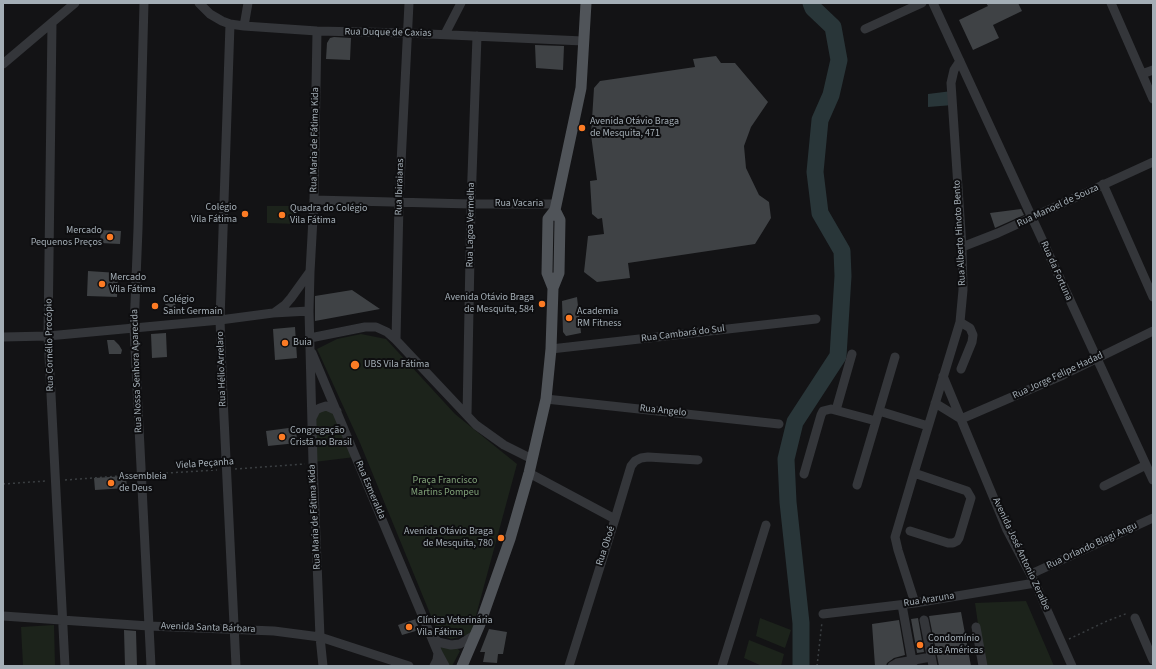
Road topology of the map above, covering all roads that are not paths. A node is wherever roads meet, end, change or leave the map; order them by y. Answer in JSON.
{"nodes":[{"id":1,"x":75,"y":3,"type":"edge"},
{"id":2,"x":144,"y":3,"type":"edge"},
{"id":3,"x":199,"y":3,"type":"edge"},
{"id":4,"x":248,"y":3,"type":"edge"},
{"id":5,"x":409,"y":3,"type":"edge"},
{"id":6,"x":461,"y":3,"type":"edge"},
{"id":7,"x":586,"y":3,"type":"edge"},
{"id":8,"x":922,"y":3,"type":"edge"},
{"id":9,"x":933,"y":3,"type":"edge"},
{"id":10,"x":1111,"y":3,"type":"edge"},
{"id":11,"x":52,"y":24,"type":"junction"},
{"id":12,"x":230,"y":24,"type":"junction"},
{"id":13,"x":244,"y":26,"type":"junction"},
{"id":14,"x":865,"y":29,"type":"dead end"},
{"id":15,"x":317,"y":31,"type":"junction"},
{"id":16,"x":407,"y":33,"type":"junction"},
{"id":17,"x":445,"y":34,"type":"junction"},
{"id":18,"x":477,"y":36,"type":"junction"},
{"id":19,"x":583,"y":41,"type":"junction"},
{"id":20,"x":960,"y":61,"type":"junction"},
{"id":21,"x":3,"y":64,"type":"edge"},
{"id":22,"x":1153,"y":70,"type":"edge"},
{"id":23,"x":1142,"y":74,"type":"junction"},
{"id":24,"x":1153,"y":99,"type":"edge"},
{"id":25,"x":1153,"y":162,"type":"edge"},
{"id":26,"x":1103,"y":184,"type":"junction"},
{"id":27,"x":314,"y":200,"type":"junction"},
{"id":28,"x":399,"y":202,"type":"junction"},
{"id":29,"x":471,"y":204,"type":"junction"},
{"id":30,"x":555,"y":207,"type":"junction"},
{"id":31,"x":1032,"y":218,"type":"junction"},
{"id":32,"x":962,"y":247,"type":"junction"},
{"id":33,"x":310,"y":272,"type":"junction"},
{"id":34,"x":1153,"y":297,"type":"edge"},
{"id":35,"x":310,"y":311,"type":"junction"},
{"id":36,"x":273,"y":313,"type":"junction"},
{"id":37,"x":816,"y":319,"type":"dead end"},
{"id":38,"x":220,"y":320,"type":"junction"},
{"id":39,"x":960,"y":322,"type":"junction"},
{"id":40,"x":134,"y":328,"type":"junction"},
{"id":41,"x":1153,"y":331,"type":"edge"},
{"id":42,"x":48,"y":336,"type":"junction"},
{"id":43,"x":3,"y":337,"type":"edge"},
{"id":44,"x":396,"y":340,"type":"junction"},
{"id":45,"x":310,"y":343,"type":"junction"},
{"id":46,"x":551,"y":349,"type":"junction"},
{"id":47,"x":852,"y":354,"type":"dead end"},
{"id":48,"x":894,"y":357,"type":"dead end"},
{"id":49,"x":1096,"y":358,"type":"junction"},
{"id":50,"x":961,"y":369,"type":"dead end"},
{"id":51,"x":943,"y":376,"type":"junction"},
{"id":52,"x":546,"y":399,"type":"junction"},
{"id":53,"x":935,"y":403,"type":"junction"},
{"id":54,"x":836,"y":410,"type":"junction"},
{"id":55,"x":336,"y":411,"type":"junction"},
{"id":56,"x":879,"y":411,"type":"junction"},
{"id":57,"x":467,"y":414,"type":"junction"},
{"id":58,"x":312,"y":418,"type":"junction"},
{"id":59,"x":961,"y":419,"type":"junction"},
{"id":60,"x":876,"y":421,"type":"junction"},
{"id":61,"x":779,"y":424,"type":"dead end"},
{"id":62,"x":928,"y":426,"type":"junction"},
{"id":63,"x":532,"y":459,"type":"junction"},
{"id":64,"x":698,"y":460,"type":"dead end"},
{"id":65,"x":1146,"y":465,"type":"junction"},
{"id":66,"x":529,"y":473,"type":"junction"},
{"id":67,"x":914,"y":473,"type":"junction"},
{"id":68,"x":804,"y":474,"type":"dead end"},
{"id":69,"x":1153,"y":480,"type":"edge"},
{"id":70,"x":857,"y":485,"type":"dead end"},
{"id":71,"x":1104,"y":486,"type":"dead end"},
{"id":72,"x":1153,"y":518,"type":"edge"},
{"id":73,"x":615,"y":519,"type":"junction"},
{"id":74,"x":766,"y":525,"type":"dead end"},
{"id":75,"x":910,"y":532,"type":"dead end"},
{"id":76,"x":1031,"y":574,"type":"junction"},
{"id":77,"x":1035,"y":583,"type":"junction"},
{"id":78,"x":915,"y":603,"type":"junction"},
{"id":79,"x":902,"y":605,"type":"junction"},
{"id":80,"x":823,"y":614,"type":"road end"},
{"id":81,"x":3,"y":616,"type":"edge"},
{"id":82,"x":1135,"y":618,"type":"road end"},
{"id":83,"x":64,"y":620,"type":"junction"},
{"id":84,"x":924,"y":620,"type":"dead end"},
{"id":85,"x":149,"y":626,"type":"junction"},
{"id":86,"x":976,"y":628,"type":"dead end"},
{"id":87,"x":234,"y":629,"type":"junction"},
{"id":88,"x":430,"y":633,"type":"junction"},
{"id":89,"x":476,"y":634,"type":"junction"},
{"id":90,"x":320,"y":637,"type":"junction"},
{"id":91,"x":438,"y":653,"type":"junction"},
{"id":92,"x":1153,"y":660,"type":"edge"},
{"id":93,"x":932,"y":662,"type":"edge"},
{"id":94,"x":912,"y":664,"type":"edge"},
{"id":95,"x":65,"y":666,"type":"edge"},
{"id":96,"x":151,"y":666,"type":"edge"},
{"id":97,"x":236,"y":666,"type":"edge"},
{"id":98,"x":323,"y":666,"type":"edge"},
{"id":99,"x":409,"y":666,"type":"edge"},
{"id":100,"x":434,"y":666,"type":"edge"},
{"id":101,"x":445,"y":666,"type":"edge"},
{"id":102,"x":462,"y":666,"type":"edge"},
{"id":103,"x":569,"y":666,"type":"edge"},
{"id":104,"x":722,"y":666,"type":"edge"},
{"id":105,"x":892,"y":666,"type":"edge"},
{"id":106,"x":983,"y":666,"type":"edge"},
{"id":107,"x":1072,"y":666,"type":"edge"}],
"edges":[{"from":1,"to":11,"type":"street"},
{"from":2,"to":40,"type":"street","name":"Rua Nossa Senhora Aparecida"},
{"from":3,"to":12,"type":"street","name":"Rua Duque de Caxias"},
{"from":4,"to":13,"type":"street"},
{"from":5,"to":16,"type":"street","name":"Rua Ibiraiaras"},
{"from":6,"to":17,"type":"street"},
{"from":7,"to":19,"type":"main road"},
{"from":8,"to":14,"type":"street"},
{"from":9,"to":20,"type":"street"},
{"from":10,"to":23,"type":"street"},
{"from":11,"to":21,"type":"street"},
{"from":11,"to":42,"type":"street","name":"Rua Cornélio Procópio"},
{"from":12,"to":13,"type":"street","name":"Rua Duque de Caxias"},
{"from":12,"to":38,"type":"street","name":"Rua Hélio Arrelaro"},
{"from":13,"to":15,"type":"street","name":"Rua Duque de Caxias"},
{"from":15,"to":16,"type":"street","name":"Rua Duque de Caxias"},
{"from":15,"to":27,"type":"street","name":"Rua Maria de Fátima Kida"},
{"from":16,"to":17,"type":"street","name":"Rua Duque de Caxias"},
{"from":16,"to":28,"type":"street","name":"Rua Ibiraiaras"},
{"from":17,"to":18,"type":"street","name":"Rua Duque de Caxias"},
{"from":18,"to":19,"type":"street","name":"Rua Duque de Caxias"},
{"from":18,"to":29,"type":"street","name":"Rua Lagoa Vermelha"},
{"from":19,"to":30,"type":"main road"},
{"from":20,"to":31,"type":"street","name":"Rua da Fortuna"},
{"from":20,"to":32,"type":"street","name":"Rua Alberto Hinoto Bento"},
{"from":22,"to":23,"type":"street"},
{"from":23,"to":24,"type":"street"},
{"from":25,"to":26,"type":"street","name":"Rua Manoel de Souza"},
{"from":26,"to":31,"type":"street","name":"Rua Manoel de Souza"},
{"from":26,"to":34,"type":"street"},
{"from":27,"to":28,"type":"street","name":"Rua Vacaria"},
{"from":27,"to":33,"type":"street","name":"Rua Maria de Fátima Kida"},
{"from":28,"to":29,"type":"street","name":"Rua Vacaria"},
{"from":28,"to":44,"type":"street","name":"Rua Ibiraiaras"},
{"from":29,"to":30,"type":"street","name":"Rua Vacaria"},
{"from":29,"to":57,"type":"street","name":"Rua Lagoa Vermelha"},
{"from":30,"to":46,"type":"main road"},
{"from":31,"to":32,"type":"street","name":"Rua Manoel de Souza"},
{"from":31,"to":49,"type":"street","name":"Rua da Fortuna"},
{"from":32,"to":39,"type":"street","name":"Rua Alberto Hinoto Bento"},
{"from":33,"to":35,"type":"street","name":"Rua Maria de Fátima Kida"},
{"from":33,"to":36,"type":"street"},
{"from":35,"to":36,"type":"street"},
{"from":35,"to":45,"type":"street","name":"Rua Maria de Fátima Kida"},
{"from":36,"to":38,"type":"street"},
{"from":37,"to":46,"type":"street","name":"Rua Cambará do Sul"},
{"from":38,"to":40,"type":"street"},
{"from":38,"to":87,"type":"street","name":"Rua Hélio Arrelaro"},
{"from":39,"to":50,"type":"street"},
{"from":39,"to":51,"type":"street","name":"Rua Alberto Hinoto Bento"},
{"from":40,"to":42,"type":"street"},
{"from":40,"to":85,"type":"street","name":"Rua Nossa Senhora Aparecida"},
{"from":41,"to":49,"type":"street","name":"Rua Jorge Felipe Hadad"},
{"from":42,"to":43,"type":"street"},
{"from":42,"to":83,"type":"street","name":"Rua Cornélio Procópio"},
{"from":44,"to":45,"type":"street"},
{"from":44,"to":57,"type":"street"},
{"from":45,"to":55,"type":"street","name":"Rua Esmeralda"},
{"from":45,"to":58,"type":"street","name":"Rua Maria de Fátima Kida"},
{"from":46,"to":52,"type":"main road"},
{"from":47,"to":54,"type":"street"},
{"from":48,"to":56,"type":"street"},
{"from":49,"to":59,"type":"street","name":"Rua Jorge Felipe Hadad"},
{"from":49,"to":65,"type":"street","name":"Rua da Fortuna"},
{"from":51,"to":53,"type":"street","name":"Rua Alberto Hinoto Bento"},
{"from":51,"to":59,"type":"street","name":"Avenida José Antonio Zeraibe"},
{"from":52,"to":61,"type":"street","name":"Rua Angelo"},
{"from":52,"to":63,"type":"main road"},
{"from":53,"to":59,"type":"street"},
{"from":53,"to":62,"type":"street","name":"Rua Alberto Hinoto Bento"},
{"from":54,"to":60,"type":"street"},
{"from":54,"to":68,"type":"street"},
{"from":55,"to":58,"type":"street"},
{"from":55,"to":88,"type":"street","name":"Rua Esmeralda"},
{"from":56,"to":60,"type":"street"},
{"from":56,"to":62,"type":"street"},
{"from":57,"to":63,"type":"street"},
{"from":58,"to":90,"type":"street","name":"Rua Maria de Fátima Kida"},
{"from":59,"to":76,"type":"street","name":"Avenida José Antonio Zeraibe"},
{"from":60,"to":70,"type":"street"},
{"from":62,"to":67,"type":"street","name":"Rua Alberto Hinoto Bento"},
{"from":63,"to":66,"type":"main road"},
{"from":64,"to":73,"type":"street"},
{"from":65,"to":69,"type":"street","name":"Rua da Fortuna"},
{"from":65,"to":71,"type":"street"},
{"from":66,"to":73,"type":"street","name":"Rua Oboé"},
{"from":66,"to":89,"type":"main road"},
{"from":67,"to":75,"type":"street"},
{"from":67,"to":78,"type":"street","name":"Rua Alberto Hinoto Bento"},
{"from":72,"to":76,"type":"street","name":"Rua Orlando Biagi Angu"},
{"from":73,"to":103,"type":"street","name":"Rua Oboé"},
{"from":74,"to":104,"type":"street"},
{"from":76,"to":77,"type":"street","name":"Avenida José Antonio Zeraibe"},
{"from":77,"to":78,"type":"street","name":"Rua Araruna"},
{"from":77,"to":107,"type":"street","name":"Avenida José Antonio Zeraibe"},
{"from":78,"to":79,"type":"street","name":"Rua Araruna"},
{"from":79,"to":80,"type":"street","name":"Rua Araruna"},
{"from":79,"to":94,"type":"street"},
{"from":81,"to":83,"type":"street","name":"Avenida Santa Bárbara"},
{"from":82,"to":92,"type":"street"},
{"from":83,"to":85,"type":"street","name":"Avenida Santa Bárbara"},
{"from":83,"to":95,"type":"street","name":"Rua Cornélio Procópio"},
{"from":84,"to":93,"type":"street"},
{"from":85,"to":87,"type":"street","name":"Avenida Santa Bárbara"},
{"from":85,"to":96,"type":"street","name":"Rua Nossa Senhora Aparecida"},
{"from":86,"to":106,"type":"street"},
{"from":87,"to":90,"type":"street","name":"Avenida Santa Bárbara"},
{"from":87,"to":97,"type":"street","name":"Rua Hélio Arrelaro"},
{"from":88,"to":89,"type":"street"},
{"from":88,"to":91,"type":"street","name":"Rua Esmeralda"},
{"from":89,"to":102,"type":"main road"},
{"from":90,"to":98,"type":"street","name":"Rua Maria de Fátima Kida"},
{"from":90,"to":99,"type":"street","name":"Avenida Santa Bárbara"},
{"from":91,"to":100,"type":"street"},
{"from":91,"to":101,"type":"street","name":"Rua Esmeralda"},
{"from":93,"to":94,"type":"street"},
{"from":94,"to":105,"type":"street"}]}
